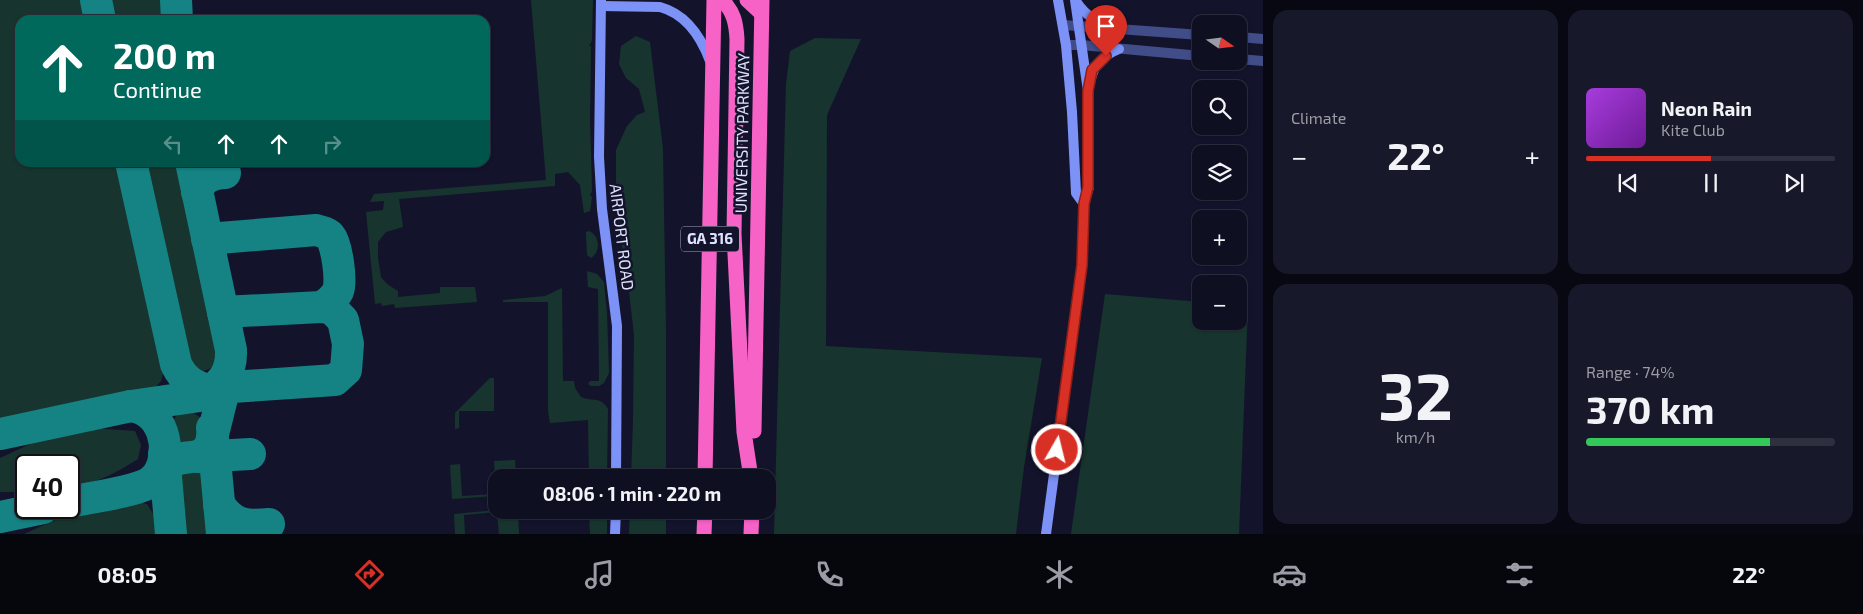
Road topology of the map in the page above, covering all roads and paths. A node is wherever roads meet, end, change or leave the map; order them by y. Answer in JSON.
{"nodes":[{"id":1,"x":714,"y":0,"type":"edge"},
{"id":2,"x":722,"y":0,"type":"edge"},
{"id":3,"x":747,"y":0,"type":"edge"},
{"id":4,"x":1058,"y":0,"type":"edge"},
{"id":5,"x":1076,"y":0,"type":"edge"},
{"id":6,"x":601,"y":3,"type":"edge"},
{"id":7,"x":762,"y":6,"type":"edge"},
{"id":8,"x":1063,"y":25,"type":"junction"},
{"id":9,"x":1078,"y":26,"type":"junction"},
{"id":10,"x":1114,"y":29,"type":"junction"},
{"id":11,"x":1192,"y":34,"type":"edge"},
{"id":12,"x":1248,"y":38,"type":"edge"},
{"id":13,"x":1263,"y":39,"type":"edge"},
{"id":14,"x":1066,"y":45,"type":"junction"},
{"id":15,"x":1082,"y":45,"type":"junction"},
{"id":16,"x":1119,"y":49,"type":"junction"},
{"id":17,"x":1192,"y":55,"type":"edge"},
{"id":18,"x":1248,"y":60,"type":"edge"},
{"id":19,"x":1263,"y":61,"type":"edge"},
{"id":20,"x":713,"y":68,"type":"junction"},
{"id":21,"x":1088,"y":91,"type":"junction"},
{"id":22,"x":1084,"y":204,"type":"junction"},
{"id":23,"x":616,"y":469,"type":"edge"},
{"id":24,"x":705,"y":469,"type":"edge"},
{"id":25,"x":750,"y":469,"type":"edge"},
{"id":26,"x":752,"y":469,"type":"edge"},
{"id":27,"x":616,"y":519,"type":"edge"},
{"id":28,"x":705,"y":519,"type":"edge"},
{"id":29,"x":752,"y":519,"type":"edge"},
{"id":30,"x":615,"y":534,"type":"edge"},
{"id":31,"x":704,"y":534,"type":"edge"},
{"id":32,"x":751,"y":534,"type":"edge"},
{"id":33,"x":1046,"y":534,"type":"edge"}],
"edges":[{"from":1,"to":20,"type":"highway","name":"UNIVERSITY PARKWAY","number":"GA 316"},
{"from":2,"to":25,"type":"highway"},
{"from":3,"to":7,"type":"highway"},
{"from":4,"to":8,"type":"street"},
{"from":5,"to":9,"type":"street"},
{"from":5,"to":10,"type":"street"},
{"from":6,"to":20,"type":"street"},
{"from":6,"to":23,"type":"street","name":"AIRPORT ROAD"},
{"from":7,"to":26,"type":"highway","name":"UNIVERSITY PARKWAY","number":"GA 316"},
{"from":8,"to":9,"type":"street"},
{"from":8,"to":14,"type":"street"},
{"from":9,"to":10,"type":"street"},
{"from":9,"to":15,"type":"street"},
{"from":10,"to":11,"type":"street"},
{"from":12,"to":13,"type":"street"},
{"from":14,"to":15,"type":"street"},
{"from":14,"to":22,"type":"street"},
{"from":15,"to":16,"type":"street"},
{"from":15,"to":21,"type":"street"},
{"from":16,"to":17,"type":"street"},
{"from":16,"to":21,"type":"street"},
{"from":18,"to":19,"type":"street"},
{"from":20,"to":24,"type":"highway","name":"UNIVERSITY PARKWAY","number":"GA 316"},
{"from":21,"to":22,"type":"street"},
{"from":22,"to":33,"type":"street"},
{"from":27,"to":30,"type":"street"},
{"from":28,"to":31,"type":"highway"},
{"from":29,"to":32,"type":"highway"}]}
